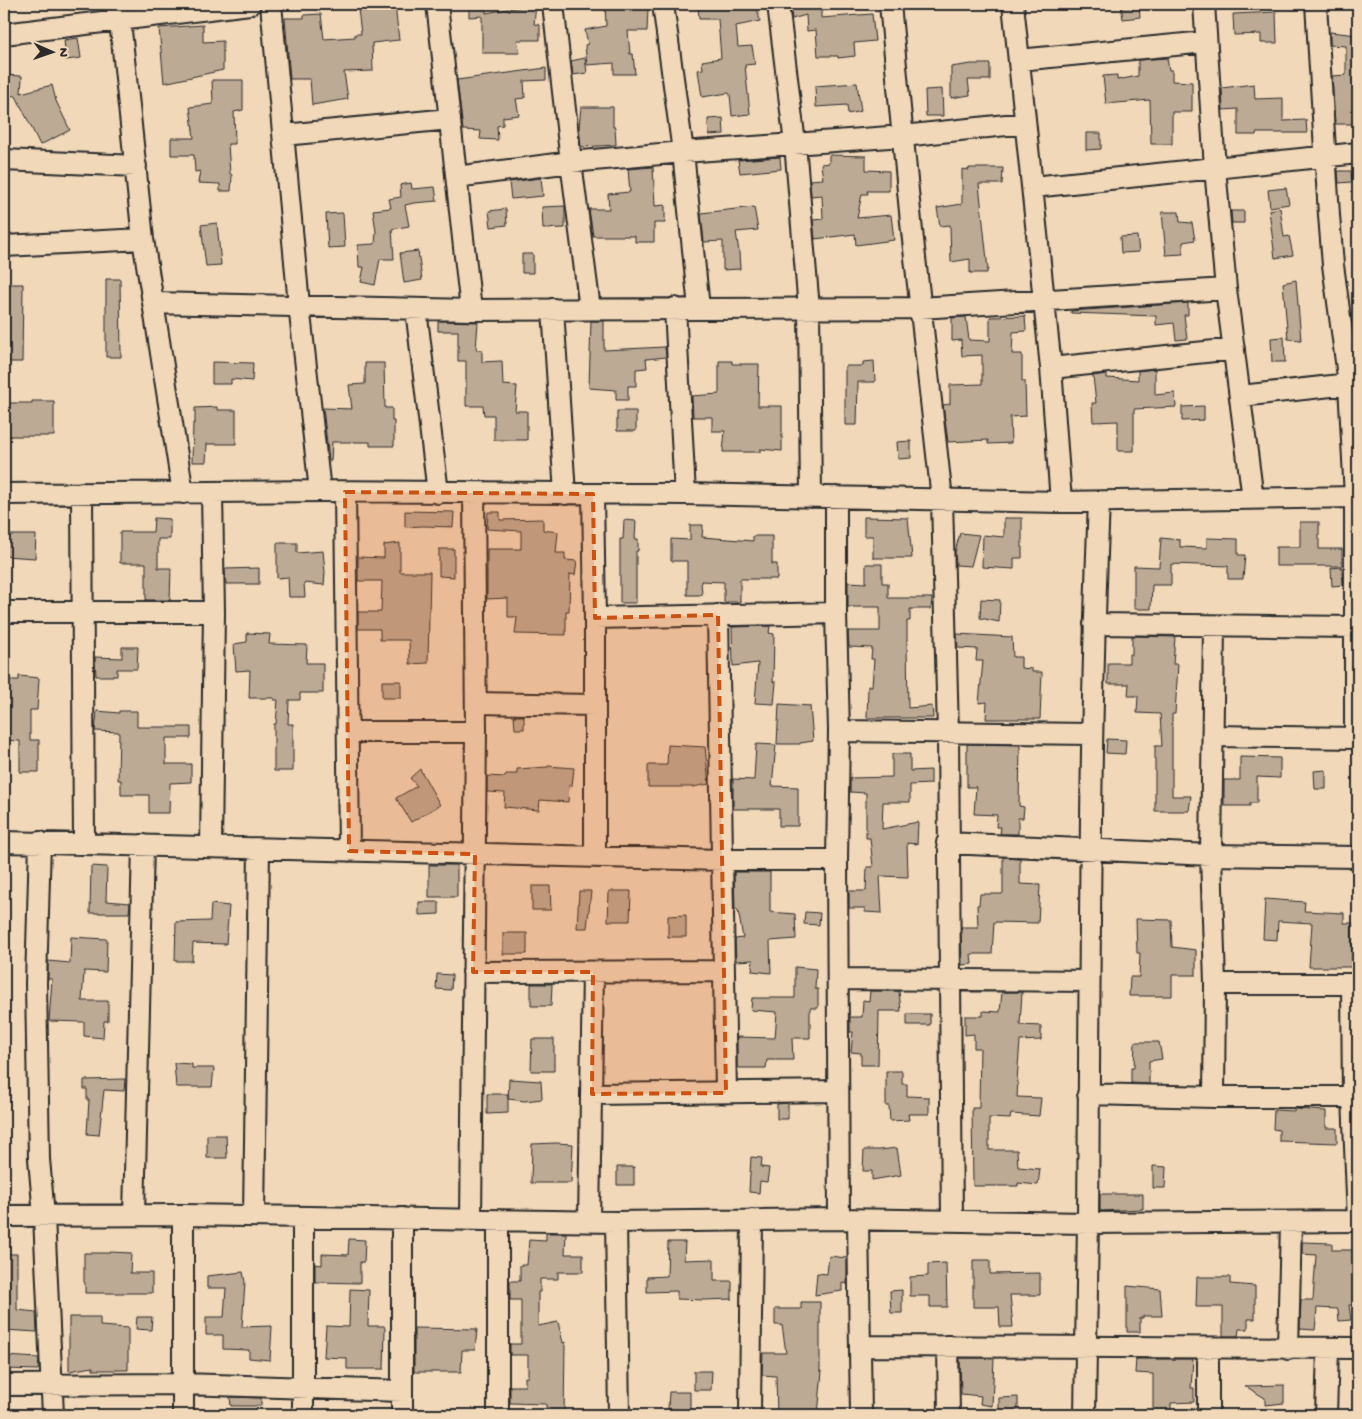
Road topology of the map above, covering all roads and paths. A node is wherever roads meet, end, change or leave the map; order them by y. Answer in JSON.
{"nodes":[{"id":1,"x":250,"y":4,"type":"edge"},
{"id":2,"x":272,"y":4,"type":"edge"},
{"id":3,"x":437,"y":4,"type":"edge"},
{"id":4,"x":553,"y":4,"type":"edge"},
{"id":5,"x":663,"y":4,"type":"edge"},
{"id":6,"x":778,"y":4,"type":"edge"},
{"id":7,"x":890,"y":4,"type":"edge"},
{"id":8,"x":1013,"y":4,"type":"edge"},
{"id":9,"x":1204,"y":4,"type":"edge"},
{"id":10,"x":1316,"y":4,"type":"edge"},
{"id":11,"x":118,"y":12,"type":"edge"},
{"id":12,"x":4,"y":34,"type":"edge"},
{"id":13,"x":1206,"y":42,"type":"junction"},
{"id":14,"x":1019,"y":60,"type":"junction"},
{"id":15,"x":450,"y":118,"type":"junction"},
{"id":16,"x":1025,"y":123,"type":"junction"},
{"id":17,"x":284,"y":135,"type":"junction"},
{"id":18,"x":903,"y":136,"type":"junction"},
{"id":19,"x":795,"y":144,"type":"junction"},
{"id":20,"x":683,"y":152,"type":"junction"},
{"id":21,"x":1358,"y":154,"type":"edge"},
{"id":22,"x":1325,"y":158,"type":"junction"},
{"id":23,"x":4,"y":160,"type":"edge"},
{"id":24,"x":571,"y":162,"type":"junction"},
{"id":25,"x":136,"y":166,"type":"junction"},
{"id":26,"x":1215,"y":168,"type":"junction"},
{"id":27,"x":456,"y":177,"type":"junction"},
{"id":28,"x":1033,"y":187,"type":"junction"},
{"id":29,"x":143,"y":240,"type":"junction"},
{"id":30,"x":4,"y":246,"type":"edge"},
{"id":31,"x":1226,"y":289,"type":"junction"},
{"id":32,"x":1043,"y":299,"type":"junction"},
{"id":33,"x":153,"y":303,"type":"junction"},
{"id":34,"x":300,"y":305,"type":"junction"},
{"id":35,"x":675,"y":308,"type":"junction"},
{"id":36,"x":698,"y":308,"type":"junction"},
{"id":37,"x":920,"y":308,"type":"junction"},
{"id":38,"x":416,"y":309,"type":"junction"},
{"id":39,"x":553,"y":309,"type":"junction"},
{"id":40,"x":590,"y":309,"type":"junction"},
{"id":41,"x":809,"y":309,"type":"junction"},
{"id":42,"x":471,"y":310,"type":"junction"},
{"id":43,"x":1234,"y":349,"type":"junction"},
{"id":44,"x":1051,"y":368,"type":"junction"},
{"id":45,"x":1354,"y":383,"type":"edge"},
{"id":46,"x":1241,"y":396,"type":"junction"},
{"id":47,"x":320,"y":491,"type":"junction"},
{"id":48,"x":212,"y":492,"type":"junction"},
{"id":49,"x":345,"y":492,"type":"junction"},
{"id":50,"x":474,"y":492,"type":"junction"},
{"id":51,"x":82,"y":493,"type":"junction"},
{"id":52,"x":183,"y":493,"type":"junction"},
{"id":53,"x":438,"y":493,"type":"junction"},
{"id":54,"x":4,"y":494,"type":"edge"},
{"id":55,"x":565,"y":494,"type":"junction"},
{"id":56,"x":593,"y":494,"type":"junction"},
{"id":57,"x":685,"y":494,"type":"junction"},
{"id":58,"x":811,"y":497,"type":"junction"},
{"id":59,"x":836,"y":497,"type":"junction"},
{"id":60,"x":1357,"y":497,"type":"edge"},
{"id":61,"x":942,"y":499,"type":"junction"},
{"id":62,"x":1253,"y":500,"type":"junction"},
{"id":63,"x":1062,"y":502,"type":"junction"},
{"id":64,"x":1099,"y":502,"type":"junction"},
{"id":65,"x":4,"y":612,"type":"edge"},
{"id":66,"x":83,"y":612,"type":"junction"},
{"id":67,"x":214,"y":612,"type":"junction"},
{"id":68,"x":836,"y":613,"type":"junction"},
{"id":69,"x":718,"y":615,"type":"junction"},
{"id":70,"x":595,"y":618,"type":"junction"},
{"id":71,"x":1094,"y":624,"type":"junction"},
{"id":72,"x":1214,"y":626,"type":"junction"},
{"id":73,"x":1356,"y":627,"type":"junction"},
{"id":74,"x":476,"y":703,"type":"junction"},
{"id":75,"x":595,"y":705,"type":"junction"},
{"id":76,"x":839,"y":731,"type":"junction"},
{"id":77,"x":348,"y":732,"type":"junction"},
{"id":78,"x":476,"y":732,"type":"junction"},
{"id":79,"x":948,"y":733,"type":"junction"},
{"id":80,"x":1092,"y":734,"type":"junction"},
{"id":81,"x":1214,"y":736,"type":"junction"},
{"id":82,"x":1356,"y":738,"type":"edge"},
{"id":83,"x":4,"y":842,"type":"edge"},
{"id":84,"x":40,"y":842,"type":"junction"},
{"id":85,"x":948,"y":843,"type":"junction"},
{"id":86,"x":84,"y":844,"type":"junction"},
{"id":87,"x":143,"y":845,"type":"junction"},
{"id":88,"x":211,"y":847,"type":"junction"},
{"id":89,"x":259,"y":848,"type":"junction"},
{"id":90,"x":1090,"y":849,"type":"junction"},
{"id":91,"x":349,"y":851,"type":"junction"},
{"id":92,"x":475,"y":854,"type":"junction"},
{"id":93,"x":1212,"y":855,"type":"junction"},
{"id":94,"x":595,"y":857,"type":"junction"},
{"id":95,"x":1358,"y":857,"type":"edge"},
{"id":96,"x":723,"y":860,"type":"junction"},
{"id":97,"x":837,"y":860,"type":"junction"},
{"id":98,"x":724,"y":971,"type":"junction"},
{"id":99,"x":473,"y":972,"type":"junction"},
{"id":100,"x":593,"y":972,"type":"junction"},
{"id":101,"x":838,"y":979,"type":"junction"},
{"id":102,"x":949,"y":980,"type":"junction"},
{"id":103,"x":1090,"y":981,"type":"junction"},
{"id":104,"x":1215,"y":984,"type":"junction"},
{"id":105,"x":1355,"y":984,"type":"edge"},
{"id":106,"x":837,"y":1091,"type":"junction"},
{"id":107,"x":726,"y":1093,"type":"junction"},
{"id":108,"x":592,"y":1094,"type":"junction"},
{"id":109,"x":1088,"y":1094,"type":"junction"},
{"id":110,"x":1214,"y":1097,"type":"junction"},
{"id":111,"x":1353,"y":1097,"type":"junction"},
{"id":112,"x":134,"y":1215,"type":"junction"},
{"id":113,"x":183,"y":1215,"type":"junction"},
{"id":114,"x":4,"y":1216,"type":"edge"},
{"id":115,"x":44,"y":1216,"type":"junction"},
{"id":116,"x":254,"y":1216,"type":"junction"},
{"id":117,"x":303,"y":1217,"type":"junction"},
{"id":118,"x":402,"y":1218,"type":"junction"},
{"id":119,"x":471,"y":1219,"type":"junction"},
{"id":120,"x":752,"y":1220,"type":"junction"},
{"id":121,"x":848,"y":1220,"type":"junction"},
{"id":122,"x":498,"y":1221,"type":"junction"},
{"id":123,"x":589,"y":1221,"type":"junction"},
{"id":124,"x":952,"y":1221,"type":"junction"},
{"id":125,"x":1358,"y":1221,"type":"edge"},
{"id":126,"x":616,"y":1222,"type":"junction"},
{"id":127,"x":1291,"y":1222,"type":"junction"},
{"id":128,"x":1088,"y":1223,"type":"junction"},
{"id":129,"x":860,"y":1346,"type":"junction"},
{"id":130,"x":948,"y":1346,"type":"junction"},
{"id":131,"x":1086,"y":1348,"type":"junction"},
{"id":132,"x":1208,"y":1348,"type":"junction"},
{"id":133,"x":1358,"y":1348,"type":"edge"},
{"id":134,"x":1288,"y":1349,"type":"junction"},
{"id":135,"x":1328,"y":1349,"type":"junction"},
{"id":136,"x":4,"y":1384,"type":"edge"},
{"id":137,"x":183,"y":1384,"type":"junction"},
{"id":138,"x":52,"y":1385,"type":"junction"},
{"id":139,"x":303,"y":1388,"type":"junction"},
{"id":140,"x":402,"y":1391,"type":"junction"},
{"id":141,"x":53,"y":1415,"type":"edge"},
{"id":142,"x":183,"y":1415,"type":"edge"},
{"id":143,"x":303,"y":1415,"type":"edge"},
{"id":144,"x":402,"y":1415,"type":"edge"},
{"id":145,"x":498,"y":1415,"type":"edge"},
{"id":146,"x":619,"y":1415,"type":"edge"},
{"id":147,"x":750,"y":1415,"type":"edge"},
{"id":148,"x":861,"y":1415,"type":"edge"},
{"id":149,"x":949,"y":1415,"type":"edge"},
{"id":150,"x":1085,"y":1415,"type":"edge"},
{"id":151,"x":1208,"y":1415,"type":"edge"},
{"id":152,"x":1326,"y":1415,"type":"edge"}],
"edges":[{"from":1,"to":11,"type":"street"},
{"from":2,"to":17,"type":"street"},
{"from":3,"to":15,"type":"street"},
{"from":4,"to":24,"type":"street"},
{"from":5,"to":20,"type":"street"},
{"from":6,"to":19,"type":"street"},
{"from":7,"to":18,"type":"street"},
{"from":8,"to":14,"type":"street"},
{"from":9,"to":13,"type":"street"},
{"from":10,"to":22,"type":"street"},
{"from":11,"to":12,"type":"street"},
{"from":11,"to":25,"type":"street"},
{"from":13,"to":14,"type":"street"},
{"from":13,"to":26,"type":"street"},
{"from":14,"to":16,"type":"street"},
{"from":15,"to":17,"type":"street"},
{"from":15,"to":27,"type":"street"},
{"from":16,"to":18,"type":"street"},
{"from":16,"to":28,"type":"street"},
{"from":17,"to":34,"type":"street"},
{"from":18,"to":19,"type":"street"},
{"from":18,"to":37,"type":"street"},
{"from":19,"to":20,"type":"street"},
{"from":19,"to":41,"type":"street"},
{"from":20,"to":24,"type":"street"},
{"from":20,"to":36,"type":"street"},
{"from":21,"to":22,"type":"street"},
{"from":22,"to":26,"type":"street"},
{"from":22,"to":45,"type":"street"},
{"from":23,"to":25,"type":"street"},
{"from":24,"to":27,"type":"street"},
{"from":24,"to":40,"type":"street"},
{"from":25,"to":29,"type":"street"},
{"from":26,"to":28,"type":"street"},
{"from":26,"to":31,"type":"street"},
{"from":27,"to":42,"type":"street"},
{"from":28,"to":32,"type":"street"},
{"from":29,"to":30,"type":"street"},
{"from":29,"to":33,"type":"street"},
{"from":31,"to":32,"type":"street"},
{"from":31,"to":43,"type":"street"},
{"from":32,"to":37,"type":"street"},
{"from":32,"to":44,"type":"street"},
{"from":33,"to":34,"type":"street"},
{"from":33,"to":52,"type":"street"},
{"from":34,"to":38,"type":"street"},
{"from":34,"to":47,"type":"street"},
{"from":35,"to":36,"type":"street"},
{"from":35,"to":40,"type":"street"},
{"from":35,"to":57,"type":"street"},
{"from":36,"to":41,"type":"street"},
{"from":37,"to":41,"type":"street"},
{"from":37,"to":61,"type":"street"},
{"from":38,"to":42,"type":"street"},
{"from":38,"to":53,"type":"street"},
{"from":39,"to":40,"type":"street"},
{"from":39,"to":42,"type":"street"},
{"from":39,"to":55,"type":"street"},
{"from":41,"to":58,"type":"street"},
{"from":43,"to":44,"type":"street"},
{"from":43,"to":46,"type":"street"},
{"from":44,"to":63,"type":"street"},
{"from":45,"to":46,"type":"street"},
{"from":45,"to":60,"type":"street"},
{"from":46,"to":62,"type":"street"},
{"from":47,"to":48,"type":"street"},
{"from":47,"to":49,"type":"street"},
{"from":48,"to":52,"type":"street"},
{"from":48,"to":67,"type":"street"},
{"from":49,"to":53,"type":"street"},
{"from":49,"to":77,"type":"street"},
{"from":50,"to":53,"type":"street"},
{"from":50,"to":55,"type":"street"},
{"from":50,"to":74,"type":"street"},
{"from":51,"to":52,"type":"street"},
{"from":51,"to":54,"type":"street"},
{"from":51,"to":66,"type":"street"},
{"from":55,"to":56,"type":"street"},
{"from":56,"to":57,"type":"street"},
{"from":56,"to":70,"type":"street"},
{"from":57,"to":58,"type":"street"},
{"from":58,"to":59,"type":"street"},
{"from":59,"to":61,"type":"street"},
{"from":59,"to":68,"type":"street"},
{"from":60,"to":62,"type":"street"},
{"from":60,"to":73,"type":"street"},
{"from":61,"to":63,"type":"street"},
{"from":61,"to":79,"type":"street"},
{"from":62,"to":64,"type":"street"},
{"from":63,"to":64,"type":"street"},
{"from":64,"to":71,"type":"street"},
{"from":65,"to":66,"type":"street"},
{"from":66,"to":67,"type":"street"},
{"from":66,"to":86,"type":"street"},
{"from":67,"to":88,"type":"street"},
{"from":68,"to":69,"type":"street"},
{"from":68,"to":76,"type":"street"},
{"from":69,"to":70,"type":"street"},
{"from":69,"to":96,"type":"street"},
{"from":70,"to":75,"type":"street"},
{"from":71,"to":72,"type":"street"},
{"from":71,"to":80,"type":"street"},
{"from":72,"to":73,"type":"street"},
{"from":72,"to":81,"type":"street"},
{"from":73,"to":82,"type":"street"},
{"from":74,"to":75,"type":"street"},
{"from":74,"to":78,"type":"street"},
{"from":75,"to":94,"type":"street"},
{"from":76,"to":79,"type":"street"},
{"from":76,"to":97,"type":"street"},
{"from":77,"to":78,"type":"street"},
{"from":77,"to":91,"type":"street"},
{"from":78,"to":92,"type":"street"},
{"from":79,"to":80,"type":"street"},
{"from":79,"to":85,"type":"street"},
{"from":80,"to":90,"type":"street"},
{"from":81,"to":82,"type":"street"},
{"from":81,"to":93,"type":"street"},
{"from":83,"to":84,"type":"street"},
{"from":84,"to":86,"type":"street"},
{"from":84,"to":115,"type":"street"},
{"from":85,"to":90,"type":"street"},
{"from":85,"to":102,"type":"street"},
{"from":86,"to":87,"type":"street"},
{"from":87,"to":88,"type":"street"},
{"from":87,"to":112,"type":"street"},
{"from":88,"to":89,"type":"street"},
{"from":89,"to":91,"type":"street"},
{"from":89,"to":116,"type":"street"},
{"from":90,"to":93,"type":"street"},
{"from":90,"to":103,"type":"street"},
{"from":91,"to":92,"type":"street"},
{"from":92,"to":94,"type":"street"},
{"from":92,"to":99,"type":"street"},
{"from":93,"to":95,"type":"street"},
{"from":93,"to":104,"type":"street"},
{"from":94,"to":96,"type":"street"},
{"from":96,"to":97,"type":"street"},
{"from":96,"to":98,"type":"street"},
{"from":97,"to":101,"type":"street"},
{"from":98,"to":100,"type":"street"},
{"from":98,"to":107,"type":"street"},
{"from":99,"to":100,"type":"street"},
{"from":99,"to":119,"type":"street"},
{"from":100,"to":108,"type":"street"},
{"from":101,"to":102,"type":"street"},
{"from":101,"to":106,"type":"street"},
{"from":102,"to":103,"type":"street"},
{"from":102,"to":124,"type":"street"},
{"from":103,"to":109,"type":"street"},
{"from":104,"to":105,"type":"street"},
{"from":104,"to":110,"type":"street"},
{"from":105,"to":111,"type":"street"},
{"from":106,"to":107,"type":"street"},
{"from":106,"to":121,"type":"street"},
{"from":107,"to":108,"type":"street"},
{"from":108,"to":123,"type":"street"},
{"from":109,"to":110,"type":"street"},
{"from":109,"to":128,"type":"street"},
{"from":110,"to":111,"type":"street"},
{"from":111,"to":125,"type":"street"},
{"from":112,"to":113,"type":"street"},
{"from":112,"to":115,"type":"street"},
{"from":113,"to":116,"type":"street"},
{"from":113,"to":137,"type":"street"},
{"from":114,"to":115,"type":"street"},
{"from":115,"to":138,"type":"street"},
{"from":116,"to":117,"type":"street"},
{"from":117,"to":118,"type":"street"},
{"from":117,"to":139,"type":"street"},
{"from":118,"to":119,"type":"street"},
{"from":118,"to":140,"type":"street"},
{"from":119,"to":122,"type":"street"},
{"from":120,"to":121,"type":"street"},
{"from":120,"to":126,"type":"street"},
{"from":120,"to":147,"type":"street"},
{"from":121,"to":124,"type":"street"},
{"from":121,"to":129,"type":"street"},
{"from":122,"to":123,"type":"street"},
{"from":122,"to":145,"type":"street"},
{"from":123,"to":126,"type":"street"},
{"from":124,"to":128,"type":"street"},
{"from":125,"to":127,"type":"street"},
{"from":126,"to":146,"type":"street"},
{"from":127,"to":128,"type":"street"},
{"from":127,"to":134,"type":"street"},
{"from":128,"to":131,"type":"street"},
{"from":129,"to":130,"type":"street"},
{"from":129,"to":148,"type":"street"},
{"from":130,"to":131,"type":"street"},
{"from":130,"to":149,"type":"street"},
{"from":131,"to":132,"type":"street"},
{"from":131,"to":150,"type":"street"},
{"from":132,"to":134,"type":"street"},
{"from":132,"to":151,"type":"street"},
{"from":133,"to":135,"type":"street"},
{"from":134,"to":135,"type":"street"},
{"from":135,"to":152,"type":"street"},
{"from":136,"to":138,"type":"street"},
{"from":137,"to":138,"type":"street"},
{"from":137,"to":139,"type":"street"},
{"from":137,"to":142,"type":"street"},
{"from":138,"to":141,"type":"street"},
{"from":139,"to":140,"type":"street"},
{"from":139,"to":143,"type":"street"},
{"from":140,"to":144,"type":"street"}]}
